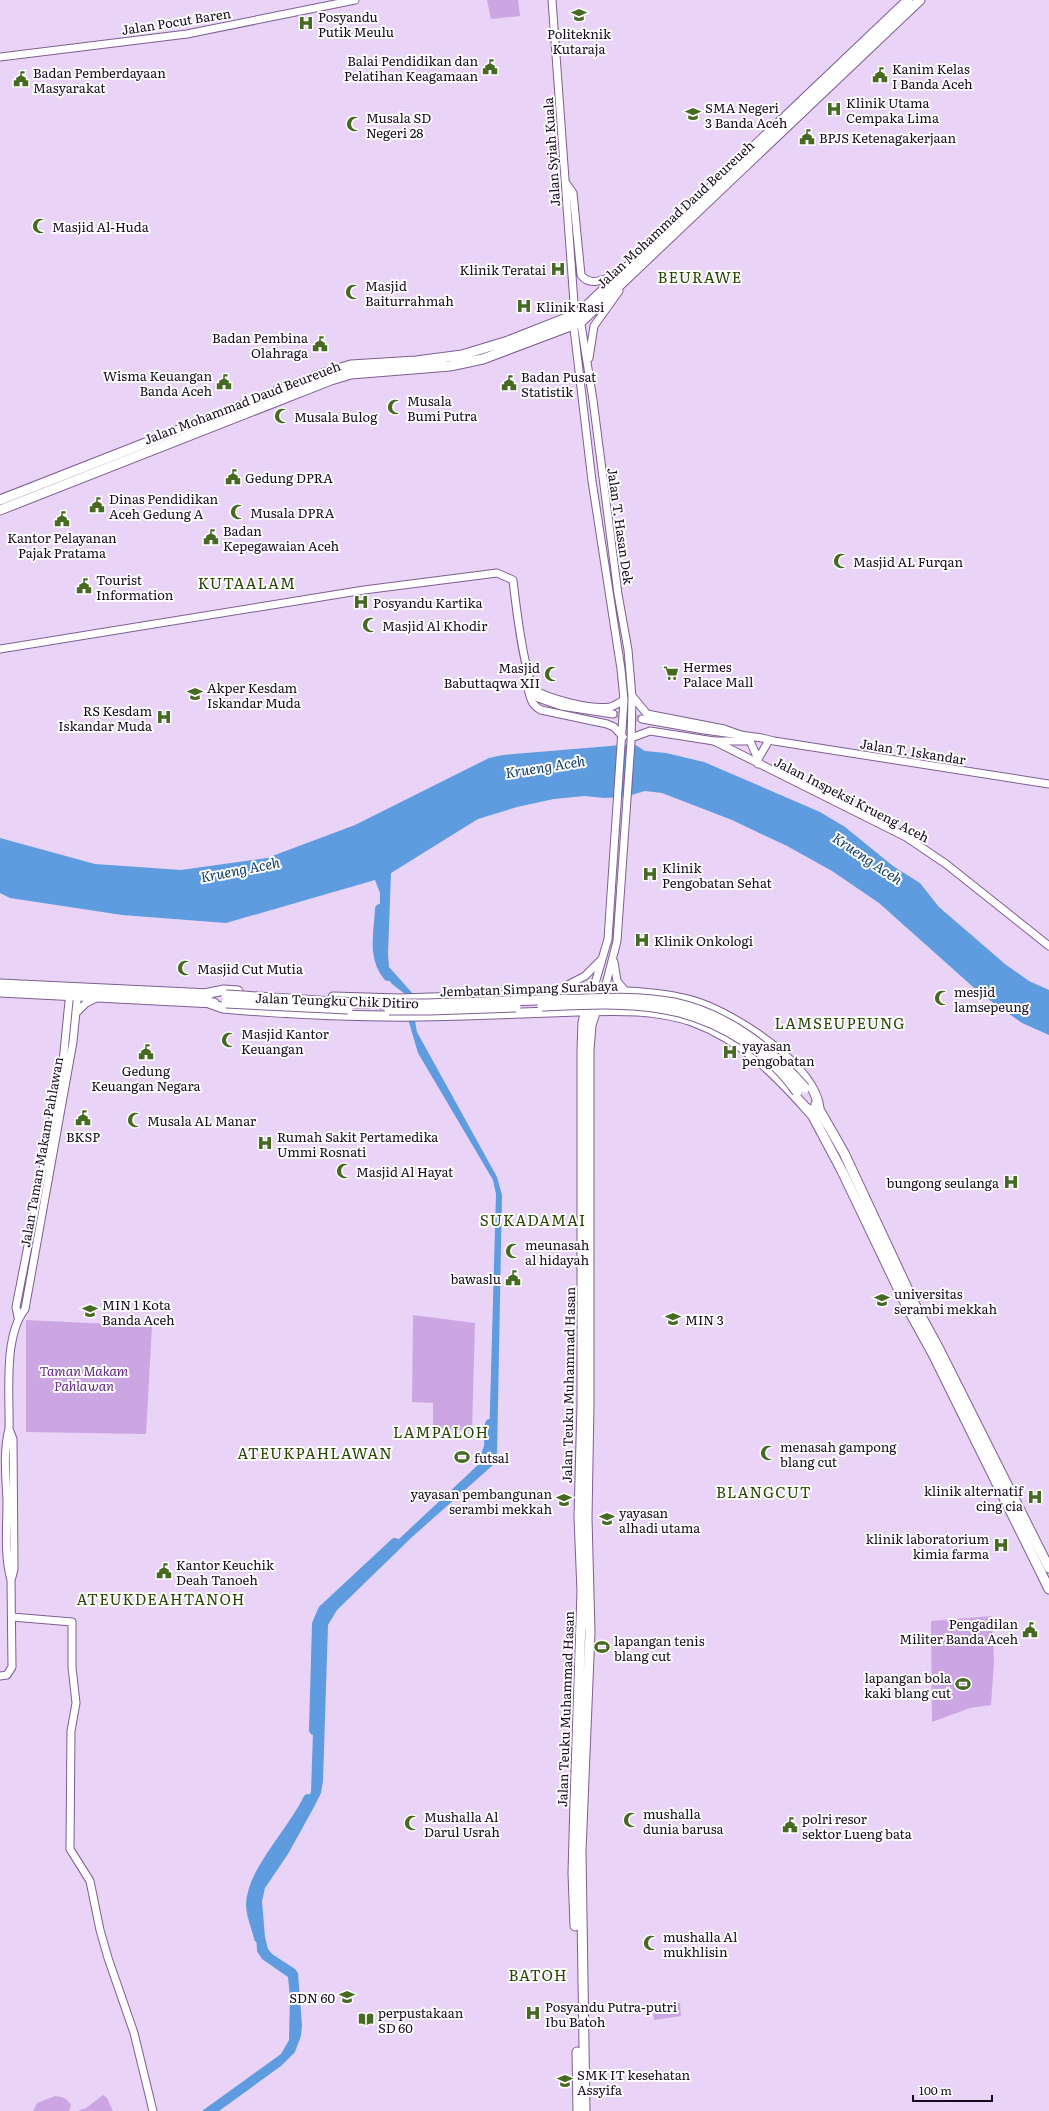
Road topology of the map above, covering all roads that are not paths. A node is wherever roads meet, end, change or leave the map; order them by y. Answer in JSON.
{"nodes":[{"id":1,"x":355,"y":0,"type":"edge"},
{"id":2,"x":552,"y":0,"type":"edge"},
{"id":3,"x":908,"y":0,"type":"edge"},
{"id":4,"x":920,"y":0,"type":"edge"},
{"id":5,"x":0,"y":57,"type":"edge"},
{"id":6,"x":566,"y":183,"type":"junction"},
{"id":7,"x":632,"y":272,"type":"junction"},
{"id":8,"x":620,"y":274,"type":"junction"},
{"id":9,"x":577,"y":319,"type":"junction"},
{"id":10,"x":588,"y":364,"type":"junction"},
{"id":11,"x":0,"y":500,"type":"edge"},
{"id":12,"x":0,"y":510,"type":"edge"},
{"id":13,"x":0,"y":649,"type":"edge"},
{"id":14,"x":530,"y":689,"type":"junction"},
{"id":15,"x":632,"y":697,"type":"junction"},
{"id":16,"x":624,"y":700,"type":"junction"},
{"id":17,"x":613,"y":715,"type":"tunnel mouth"},
{"id":18,"x":741,"y":735,"type":"junction"},
{"id":19,"x":623,"y":739,"type":"junction"},
{"id":20,"x":631,"y":740,"type":"junction"},
{"id":21,"x":714,"y":741,"type":"junction"},
{"id":22,"x":748,"y":741,"type":"junction"},
{"id":23,"x":770,"y":741,"type":"junction"},
{"id":24,"x":758,"y":761,"type":"junction"},
{"id":25,"x":1049,"y":784,"type":"edge"},
{"id":26,"x":617,"y":807,"type":"joint"},
{"id":27,"x":625,"y":808,"type":"joint"},
{"id":28,"x":611,"y":904,"type":"junction"},
{"id":29,"x":620,"y":904,"type":"junction"},
{"id":30,"x":1049,"y":946,"type":"edge"},
{"id":31,"x":603,"y":957,"type":"junction"},
{"id":32,"x":614,"y":958,"type":"junction"},
{"id":33,"x":0,"y":984,"type":"edge"},
{"id":34,"x":0,"y":992,"type":"edge"},
{"id":35,"x":74,"y":992,"type":"junction"},
{"id":36,"x":626,"y":992,"type":"junction"},
{"id":37,"x":592,"y":993,"type":"junction"},
{"id":38,"x":604,"y":993,"type":"junction"},
{"id":39,"x":204,"y":994,"type":"junction"},
{"id":40,"x":550,"y":994,"type":"junction"},
{"id":41,"x":98,"y":997,"type":"junction"},
{"id":42,"x":226,"y":999,"type":"junction"},
{"id":43,"x":209,"y":1003,"type":"junction"},
{"id":44,"x":596,"y":1010,"type":"junction"},
{"id":45,"x":586,"y":1011,"type":"junction"},
{"id":46,"x":76,"y":1013,"type":"junction"},
{"id":47,"x":815,"y":1111,"type":"junction"},
{"id":48,"x":911,"y":1306,"type":"junction"},
{"id":49,"x":18,"y":1317,"type":"junction"},
{"id":50,"x":585,"y":1404,"type":"junction"},
{"id":51,"x":1049,"y":1568,"type":"edge"},
{"id":52,"x":1049,"y":1589,"type":"edge"},
{"id":53,"x":12,"y":1617,"type":"junction"},
{"id":54,"x":4,"y":1676,"type":"edge"},
{"id":55,"x":153,"y":2111,"type":"edge"},
{"id":56,"x":578,"y":2111,"type":"edge"},
{"id":57,"x":585,"y":2111,"type":"edge"}],
"edges":[{"from":1,"to":5,"type":"street","name":"Jalan Pocut Baren"},
{"from":2,"to":6,"type":"street","name":"Jalan Syiah Kuala"},
{"from":3,"to":8,"type":"highway","name":"Jalan Mohammad Daud Beureueh"},
{"from":4,"to":7,"type":"highway","name":"Jalan Mohammad Daud Beureueh"},
{"from":6,"to":8,"type":"street"},
{"from":6,"to":9,"type":"street","name":"Jalan Syiah Kuala"},
{"from":7,"to":9,"type":"highway","name":"Jalan Mohammad Daud Beureueh"},
{"from":7,"to":10,"type":"street"},
{"from":8,"to":9,"type":"highway","name":"Jalan Mohammad Daud Beureueh"},
{"from":9,"to":10,"type":"street","name":"Jalan T. Hasan Dek"},
{"from":9,"to":11,"type":"highway","name":"Jalan Mohammad Daud Beureueh"},
{"from":9,"to":12,"type":"highway","name":"Jalan Mohammad Daud Beureueh"},
{"from":9,"to":16,"type":"street","name":"Jalan T. Hasan Dek"},
{"from":10,"to":15,"type":"street","name":"Jalan T. Hasan Dek"},
{"from":13,"to":14,"type":"street"},
{"from":14,"to":16,"type":"street"},
{"from":14,"to":17,"type":"street"},
{"from":14,"to":19,"type":"street"},
{"from":15,"to":18,"type":"street"},
{"from":15,"to":20,"type":"street","name":"Jalan T. Hasan Dek"},
{"from":16,"to":19,"type":"street","name":"Jalan T. Hasan Dek"},
{"from":18,"to":22,"type":"street"},
{"from":18,"to":23,"type":"street"},
{"from":19,"to":26,"type":"street","name":"Jalan T. Hasan Dek"},
{"from":20,"to":21,"type":"street"},
{"from":20,"to":27,"type":"street","name":"Jalan T. Hasan Dek"},
{"from":21,"to":22,"type":"street"},
{"from":21,"to":24,"type":"street","name":"Jalan Inspeksi Krueng Aceh"},
{"from":22,"to":23,"type":"street"},
{"from":22,"to":24,"type":"street"},
{"from":23,"to":24,"type":"street"},
{"from":23,"to":25,"type":"street","name":"Jalan T. Iskandar"},
{"from":24,"to":30,"type":"street","name":"Jalan Inspeksi Krueng Aceh"},
{"from":26,"to":28,"type":"street","name":"Jalan Teuku Muhammad Hasan"},
{"from":27,"to":29,"type":"street","name":"Jalan Teuku Muhammad Hasan"},
{"from":28,"to":29,"type":"street"},
{"from":28,"to":31,"type":"street","name":"Jalan Teuku Muhammad Hasan"},
{"from":29,"to":32,"type":"street","name":"Jalan Teuku Muhammad Hasan"},
{"from":31,"to":37,"type":"street","name":"Jalan Teuku Muhammad Hasan"},
{"from":31,"to":40,"type":"street"},
{"from":32,"to":36,"type":"street"},
{"from":32,"to":38,"type":"street","name":"Jalan Teuku Muhammad Hasan"},
{"from":33,"to":35,"type":"highway","name":"Jalan Teungku Chik Ditiro"},
{"from":34,"to":35,"type":"highway","name":"Jalan Teungku Chik Ditiro"},
{"from":35,"to":39,"type":"highway","name":"Jalan Teungku Chik Ditiro"},
{"from":35,"to":41,"type":"highway","name":"Jalan Teungku Chik Ditiro"},
{"from":35,"to":46,"type":"street","name":"Jalan Taman Makam Pahlawan"},
{"from":35,"to":49,"type":"street","name":"Jalan Taman Makam Pahlawan"},
{"from":36,"to":38,"type":"highway","name":"Jalan Teungku Chik Ditiro"},
{"from":36,"to":47,"type":"highway","name":"Jalan Teungku Chik Ditiro"},
{"from":37,"to":38,"type":"highway","name":"Jalan Teungku Chik Ditiro"},
{"from":37,"to":40,"type":"highway","name":"Jalan Teungku Chik Ditiro"},
{"from":37,"to":45,"type":"street","name":"Jalan Teuku Muhammad Hasan"},
{"from":38,"to":44,"type":"street","name":"Jalan Teuku Muhammad Hasan"},
{"from":39,"to":40,"type":"highway","name":"Jalan Teungku Chik Ditiro"},
{"from":39,"to":42,"type":"highway","name":"Jalan Teungku Chik Ditiro"},
{"from":41,"to":43,"type":"highway","name":"Jalan Teungku Chik Ditiro"},
{"from":41,"to":46,"type":"street"},
{"from":42,"to":43,"type":"highway","name":"Jalan Teungku Chik Ditiro"},
{"from":42,"to":47,"type":"highway","name":"Jembatan Simpang Surabaya","bridge":true},
{"from":43,"to":45,"type":"highway","name":"Jalan Teungku Chik Ditiro"},
{"from":44,"to":45,"type":"highway","name":"Jalan Teungku Chik Ditiro"},
{"from":44,"to":47,"type":"highway","name":"Jalan Teungku Chik Ditiro"},
{"from":44,"to":50,"type":"highway","name":"Jalan Teuku Muhammad Hasan"},
{"from":45,"to":50,"type":"highway","name":"Jalan Teuku Muhammad Hasan"},
{"from":46,"to":49,"type":"street","name":"Jalan Taman Makam Pahlawan"},
{"from":47,"to":48,"type":"highway"},
{"from":48,"to":51,"type":"highway"},
{"from":48,"to":52,"type":"highway"},
{"from":49,"to":53,"type":"street","name":"Jalan Taman Makam Pahlawan"},
{"from":50,"to":56,"type":"highway","name":"Jalan Teuku Muhammad Hasan"},
{"from":50,"to":57,"type":"highway","name":"Jalan Teuku Muhammad Hasan"},
{"from":53,"to":54,"type":"street","name":"Jalan Taman Makam Pahlawan"},
{"from":53,"to":55,"type":"street"}]}
